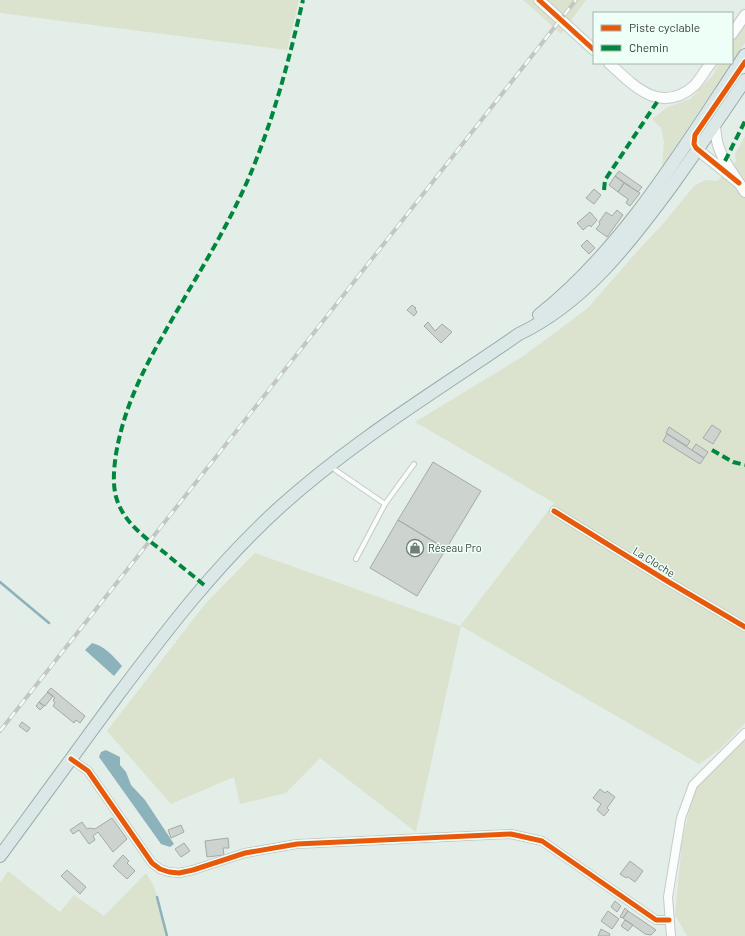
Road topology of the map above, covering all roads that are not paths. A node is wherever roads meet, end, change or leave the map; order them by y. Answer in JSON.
{"nodes":[{"id":1,"x":539,"y":0,"type":"edge"},
{"id":2,"x":745,"y":16,"type":"edge"},
{"id":3,"x":733,"y":33,"type":"edge"},
{"id":4,"x":593,"y":49,"type":"edge"},
{"id":5,"x":745,"y":55,"type":"edge"},
{"id":6,"x":745,"y":62,"type":"edge"},
{"id":7,"x":610,"y":64,"type":"edge"},
{"id":8,"x":710,"y":64,"type":"edge"},
{"id":9,"x":745,"y":80,"type":"edge"},
{"id":10,"x":715,"y":126,"type":"junction"},
{"id":11,"x":698,"y":150,"type":"junction"},
{"id":12,"x":739,"y":183,"type":"junction"},
{"id":13,"x":745,"y":192,"type":"edge"},
{"id":14,"x":519,"y":334,"type":"junction"},
{"id":15,"x":414,"y":464,"type":"dead end"},
{"id":16,"x":329,"y":466,"type":"junction"},
{"id":17,"x":385,"y":504,"type":"junction"},
{"id":18,"x":554,"y":512,"type":"dead end"},
{"id":19,"x":356,"y":559,"type":"dead end"},
{"id":20,"x":745,"y":627,"type":"edge"},
{"id":21,"x":745,"y":733,"type":"edge"},
{"id":22,"x":71,"y":759,"type":"junction"},
{"id":23,"x":0,"y":856,"type":"edge"},
{"id":24,"x":669,"y":920,"type":"junction"},
{"id":25,"x":671,"y":936,"type":"edge"}],
"edges":[{"from":1,"to":4,"type":"street"},
{"from":2,"to":3,"type":"street"},
{"from":5,"to":14,"type":"main road"},
{"from":6,"to":11,"type":"street"},
{"from":7,"to":8,"type":"street"},
{"from":9,"to":10,"type":"main road"},
{"from":10,"to":11,"type":"main road"},
{"from":10,"to":12,"type":"street"},
{"from":11,"to":12,"type":"street"},
{"from":11,"to":14,"type":"main road"},
{"from":12,"to":13,"type":"street"},
{"from":14,"to":16,"type":"main road"},
{"from":15,"to":17,"type":"lane"},
{"from":16,"to":17,"type":"lane"},
{"from":16,"to":22,"type":"main road"},
{"from":17,"to":19,"type":"lane"},
{"from":18,"to":20,"type":"street","name":"La Cloche"},
{"from":21,"to":24,"type":"street"},
{"from":22,"to":23,"type":"main road"},
{"from":22,"to":24,"type":"street"},
{"from":24,"to":25,"type":"street"}]}
